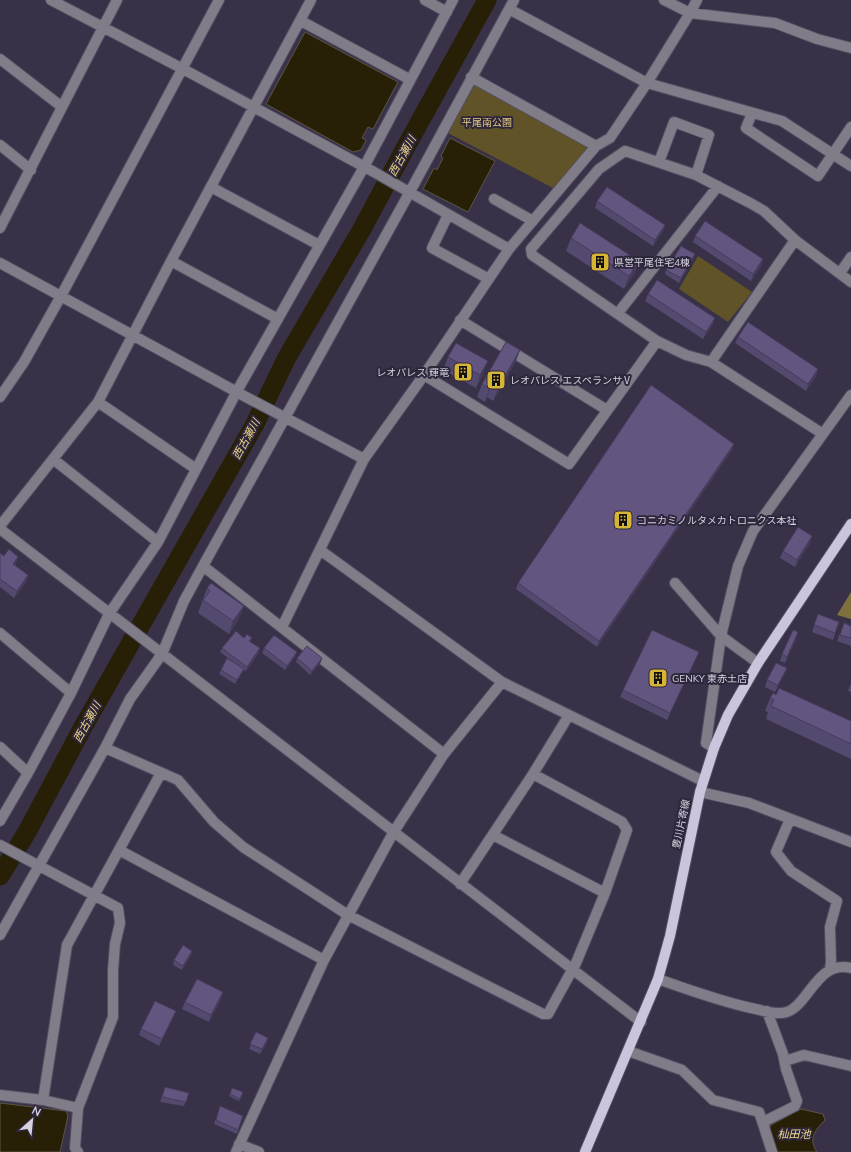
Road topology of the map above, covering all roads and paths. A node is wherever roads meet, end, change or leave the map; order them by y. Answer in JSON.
{"nodes":[{"id":1,"x":51,"y":0,"type":"edge"},
{"id":2,"x":117,"y":0,"type":"edge"},
{"id":3,"x":219,"y":0,"type":"edge"},
{"id":4,"x":312,"y":0,"type":"edge"},
{"id":5,"x":424,"y":0,"type":"edge"},
{"id":6,"x":453,"y":0,"type":"edge"},
{"id":7,"x":664,"y":0,"type":"edge"},
{"id":8,"x":697,"y":0,"type":"edge"},
{"id":9,"x":511,"y":4,"type":"edge"},
{"id":10,"x":447,"y":12,"type":"junction"},
{"id":11,"x":690,"y":13,"type":"junction"},
{"id":12,"x":301,"y":20,"type":"junction"},
{"id":13,"x":103,"y":27,"type":"junction"},
{"id":14,"x":851,"y":48,"type":"edge"},
{"id":15,"x":0,"y":59,"type":"edge"},
{"id":16,"x":183,"y":68,"type":"junction"},
{"id":17,"x":471,"y":77,"type":"junction"},
{"id":18,"x":409,"y":79,"type":"junction"},
{"id":19,"x":647,"y":83,"type":"junction"},
{"id":20,"x":62,"y":107,"type":"junction"},
{"id":21,"x":253,"y":107,"type":"junction"},
{"id":22,"x":752,"y":113,"type":"junction"},
{"id":23,"x":851,"y":127,"type":"edge"},
{"id":24,"x":0,"y":145,"type":"edge"},
{"id":25,"x":596,"y":146,"type":"junction"},
{"id":26,"x":832,"y":153,"type":"junction"},
{"id":27,"x":659,"y":162,"type":"junction"},
{"id":28,"x":851,"y":166,"type":"edge"},
{"id":29,"x":364,"y":167,"type":"junction"},
{"id":30,"x":31,"y":170,"type":"junction"},
{"id":31,"x":696,"y":175,"type":"junction"},
{"id":32,"x":718,"y":186,"type":"junction"},
{"id":33,"x":211,"y":187,"type":"junction"},
{"id":34,"x":409,"y":194,"type":"junction"},
{"id":35,"x":494,"y":199,"type":"dead end"},
{"id":36,"x":448,"y":215,"type":"junction"},
{"id":37,"x":533,"y":221,"type":"junction"},
{"id":38,"x":0,"y":228,"type":"edge"},
{"id":39,"x":794,"y":240,"type":"junction"},
{"id":40,"x":319,"y":245,"type":"junction"},
{"id":41,"x":509,"y":249,"type":"junction"},
{"id":42,"x":851,"y":257,"type":"edge"},
{"id":43,"x":171,"y":261,"type":"junction"},
{"id":44,"x":0,"y":263,"type":"edge"},
{"id":45,"x":840,"y":273,"type":"junction"},
{"id":46,"x":489,"y":279,"type":"junction"},
{"id":47,"x":851,"y":282,"type":"edge"},
{"id":48,"x":61,"y":296,"type":"junction"},
{"id":49,"x":618,"y":313,"type":"junction"},
{"id":50,"x":278,"y":318,"type":"junction"},
{"id":51,"x":460,"y":320,"type":"junction"},
{"id":52,"x":133,"y":334,"type":"junction"},
{"id":53,"x":657,"y":341,"type":"junction"},
{"id":54,"x":711,"y":362,"type":"junction"},
{"id":55,"x":424,"y":375,"type":"junction"},
{"id":56,"x":237,"y":391,"type":"junction"},
{"id":57,"x":851,"y":395,"type":"edge"},
{"id":58,"x":0,"y":397,"type":"edge"},
{"id":59,"x":98,"y":402,"type":"junction"},
{"id":60,"x":607,"y":410,"type":"junction"},
{"id":61,"x":286,"y":417,"type":"junction"},
{"id":62,"x":823,"y":434,"type":"junction"},
{"id":63,"x":53,"y":459,"type":"junction"},
{"id":64,"x":364,"y":459,"type":"junction"},
{"id":65,"x":196,"y":469,"type":"junction"},
{"id":66,"x":851,"y":524,"type":"edge"},
{"id":67,"x":0,"y":527,"type":"edge"},
{"id":68,"x":158,"y":542,"type":"junction"},
{"id":69,"x":320,"y":550,"type":"junction"},
{"id":70,"x":203,"y":566,"type":"junction"},
{"id":71,"x":675,"y":583,"type":"dead end"},
{"id":72,"x":109,"y":614,"type":"junction"},
{"id":73,"x":282,"y":627,"type":"junction"},
{"id":74,"x":0,"y":633,"type":"edge"},
{"id":75,"x":721,"y":636,"type":"junction"},
{"id":76,"x":162,"y":654,"type":"junction"},
{"id":77,"x":758,"y":663,"type":"junction"},
{"id":78,"x":502,"y":682,"type":"junction"},
{"id":79,"x":71,"y":692,"type":"junction"},
{"id":80,"x":569,"y":715,"type":"junction"},
{"id":81,"x":0,"y":747,"type":"edge"},
{"id":82,"x":105,"y":748,"type":"junction"},
{"id":83,"x":714,"y":748,"type":"junction"},
{"id":84,"x":444,"y":754,"type":"junction"},
{"id":85,"x":28,"y":773,"type":"junction"},
{"id":86,"x":161,"y":774,"type":"junction"},
{"id":87,"x":533,"y":774,"type":"junction"},
{"id":88,"x":703,"y":781,"type":"junction"},
{"id":89,"x":700,"y":792,"type":"junction"},
{"id":90,"x":790,"y":819,"type":"junction"},
{"id":91,"x":0,"y":821,"type":"edge"},
{"id":92,"x":393,"y":833,"type":"junction"},
{"id":93,"x":493,"y":835,"type":"junction"},
{"id":94,"x":851,"y":842,"type":"edge"},
{"id":95,"x":0,"y":845,"type":"edge"},
{"id":96,"x":119,"y":850,"type":"junction"},
{"id":97,"x":39,"y":866,"type":"junction"},
{"id":98,"x":460,"y":884,"type":"junction"},
{"id":99,"x":605,"y":893,"type":"junction"},
{"id":100,"x":94,"y":894,"type":"junction"},
{"id":101,"x":348,"y":915,"type":"junction"},
{"id":102,"x":0,"y":935,"type":"edge"},
{"id":103,"x":324,"y":960,"type":"junction"},
{"id":104,"x":851,"y":968,"type":"edge"},
{"id":105,"x":571,"y":969,"type":"junction"},
{"id":106,"x":830,"y":969,"type":"junction"},
{"id":107,"x":658,"y":979,"type":"junction"},
{"id":108,"x":767,"y":1011,"type":"junction"},
{"id":109,"x":641,"y":1022,"type":"junction"},
{"id":110,"x":628,"y":1051,"type":"junction"},
{"id":111,"x":785,"y":1061,"type":"junction"},
{"id":112,"x":851,"y":1066,"type":"edge"},
{"id":113,"x":0,"y":1095,"type":"edge"},
{"id":114,"x":43,"y":1100,"type":"junction"},
{"id":115,"x":78,"y":1108,"type":"junction"},
{"id":116,"x":764,"y":1127,"type":"junction"},
{"id":117,"x":238,"y":1148,"type":"edge"},
{"id":118,"x":78,"y":1152,"type":"edge"},
{"id":119,"x":259,"y":1152,"type":"edge"},
{"id":120,"x":586,"y":1152,"type":"edge"},
{"id":121,"x":772,"y":1152,"type":"edge"}],
"edges":[{"from":1,"to":13,"type":"street"},
{"from":2,"to":13,"type":"street"},
{"from":3,"to":16,"type":"street"},
{"from":4,"to":12,"type":"street"},
{"from":5,"to":10,"type":"street"},
{"from":6,"to":10,"type":"street"},
{"from":7,"to":11,"type":"street"},
{"from":8,"to":11,"type":"street"},
{"from":9,"to":17,"type":"street"},
{"from":9,"to":19,"type":"street"},
{"from":10,"to":18,"type":"street"},
{"from":11,"to":14,"type":"street"},
{"from":11,"to":19,"type":"street"},
{"from":12,"to":18,"type":"street"},
{"from":12,"to":21,"type":"street"},
{"from":13,"to":16,"type":"street"},
{"from":13,"to":20,"type":"street"},
{"from":15,"to":20,"type":"street"},
{"from":16,"to":21,"type":"street"},
{"from":16,"to":48,"type":"street"},
{"from":17,"to":25,"type":"street"},
{"from":17,"to":34,"type":"street"},
{"from":18,"to":29,"type":"street"},
{"from":19,"to":22,"type":"street"},
{"from":19,"to":25,"type":"street"},
{"from":20,"to":30,"type":"street"},
{"from":21,"to":29,"type":"street"},
{"from":21,"to":33,"type":"street"},
{"from":22,"to":26,"type":"street"},
{"from":22,"to":26,"type":"street"},
{"from":23,"to":26,"type":"street"},
{"from":24,"to":30,"type":"street"},
{"from":25,"to":37,"type":"street"},
{"from":26,"to":28,"type":"street"},
{"from":27,"to":31,"type":"street"},
{"from":27,"to":31,"type":"street"},
{"from":27,"to":49,"type":"street"},
{"from":29,"to":34,"type":"street"},
{"from":29,"to":40,"type":"street"},
{"from":30,"to":38,"type":"street"},
{"from":31,"to":32,"type":"street"},
{"from":32,"to":39,"type":"street"},
{"from":32,"to":49,"type":"street"},
{"from":33,"to":40,"type":"street"},
{"from":33,"to":43,"type":"street"},
{"from":34,"to":36,"type":"street"},
{"from":34,"to":61,"type":"street"},
{"from":35,"to":37,"type":"street"},
{"from":36,"to":41,"type":"street"},
{"from":36,"to":46,"type":"street"},
{"from":37,"to":41,"type":"street"},
{"from":39,"to":45,"type":"street"},
{"from":39,"to":54,"type":"street"},
{"from":40,"to":50,"type":"street"},
{"from":41,"to":46,"type":"street"},
{"from":42,"to":45,"type":"street"},
{"from":43,"to":50,"type":"street"},
{"from":43,"to":52,"type":"street"},
{"from":44,"to":48,"type":"street"},
{"from":45,"to":47,"type":"street"},
{"from":46,"to":51,"type":"street"},
{"from":48,"to":52,"type":"street"},
{"from":48,"to":58,"type":"street"},
{"from":49,"to":53,"type":"street"},
{"from":50,"to":56,"type":"street"},
{"from":51,"to":55,"type":"street"},
{"from":51,"to":60,"type":"street"},
{"from":52,"to":56,"type":"street"},
{"from":52,"to":59,"type":"street"},
{"from":53,"to":54,"type":"street"},
{"from":53,"to":60,"type":"street"},
{"from":54,"to":62,"type":"street"},
{"from":55,"to":60,"type":"street"},
{"from":55,"to":64,"type":"street"},
{"from":56,"to":61,"type":"street"},
{"from":56,"to":65,"type":"street"},
{"from":57,"to":62,"type":"street"},
{"from":59,"to":63,"type":"street"},
{"from":59,"to":65,"type":"street"},
{"from":61,"to":64,"type":"street"},
{"from":61,"to":70,"type":"street"},
{"from":62,"to":75,"type":"street"},
{"from":63,"to":67,"type":"street"},
{"from":63,"to":68,"type":"street"},
{"from":64,"to":69,"type":"street"},
{"from":65,"to":68,"type":"street"},
{"from":66,"to":77,"type":"main road","name":"豊川片寄線"},
{"from":67,"to":72,"type":"street"},
{"from":68,"to":72,"type":"street"},
{"from":69,"to":73,"type":"street"},
{"from":69,"to":78,"type":"street"},
{"from":70,"to":73,"type":"street"},
{"from":70,"to":76,"type":"street"},
{"from":71,"to":75,"type":"street"},
{"from":72,"to":76,"type":"street"},
{"from":72,"to":79,"type":"street"},
{"from":73,"to":84,"type":"street"},
{"from":74,"to":79,"type":"street"},
{"from":75,"to":77,"type":"street"},
{"from":75,"to":83,"type":"street"},
{"from":76,"to":82,"type":"street"},
{"from":76,"to":92,"type":"street"},
{"from":77,"to":83,"type":"main road","name":"豊川片寄線"},
{"from":78,"to":80,"type":"street"},
{"from":78,"to":84,"type":"street"},
{"from":79,"to":85,"type":"street"},
{"from":80,"to":87,"type":"street"},
{"from":80,"to":88,"type":"street"},
{"from":81,"to":85,"type":"street"},
{"from":82,"to":86,"type":"street"},
{"from":82,"to":97,"type":"street"},
{"from":83,"to":88,"type":"main road","name":"豊川片寄線"},
{"from":84,"to":92,"type":"street"},
{"from":85,"to":91,"type":"street"},
{"from":86,"to":96,"type":"street"},
{"from":86,"to":101,"type":"street"},
{"from":87,"to":93,"type":"street"},
{"from":87,"to":99,"type":"street"},
{"from":88,"to":89,"type":"main road","name":"豊川片寄線"},
{"from":89,"to":90,"type":"street"},
{"from":89,"to":107,"type":"main road","name":"豊川片寄線"},
{"from":90,"to":94,"type":"street"},
{"from":90,"to":106,"type":"street"},
{"from":92,"to":98,"type":"street"},
{"from":92,"to":101,"type":"street"},
{"from":93,"to":98,"type":"street"},
{"from":93,"to":99,"type":"street"},
{"from":95,"to":97,"type":"street"},
{"from":96,"to":100,"type":"street"},
{"from":96,"to":103,"type":"street"},
{"from":97,"to":100,"type":"street"},
{"from":97,"to":102,"type":"street"},
{"from":98,"to":105,"type":"street"},
{"from":99,"to":105,"type":"street"},
{"from":100,"to":114,"type":"street"},
{"from":100,"to":115,"type":"street"},
{"from":101,"to":103,"type":"street"},
{"from":101,"to":105,"type":"street"},
{"from":103,"to":117,"type":"street"},
{"from":104,"to":106,"type":"street"},
{"from":105,"to":109,"type":"street"},
{"from":106,"to":108,"type":"street"},
{"from":107,"to":108,"type":"street"},
{"from":107,"to":109,"type":"main road","name":"豊川片寄線"},
{"from":108,"to":111,"type":"street"},
{"from":109,"to":110,"type":"main road","name":"豊川片寄線"},
{"from":110,"to":116,"type":"street"},
{"from":110,"to":120,"type":"main road","name":"豊川片寄線"},
{"from":111,"to":112,"type":"street"},
{"from":111,"to":116,"type":"street"},
{"from":113,"to":114,"type":"street"},
{"from":114,"to":115,"type":"street"},
{"from":115,"to":118,"type":"street"},
{"from":116,"to":121,"type":"street"},
{"from":117,"to":119,"type":"street"}]}
